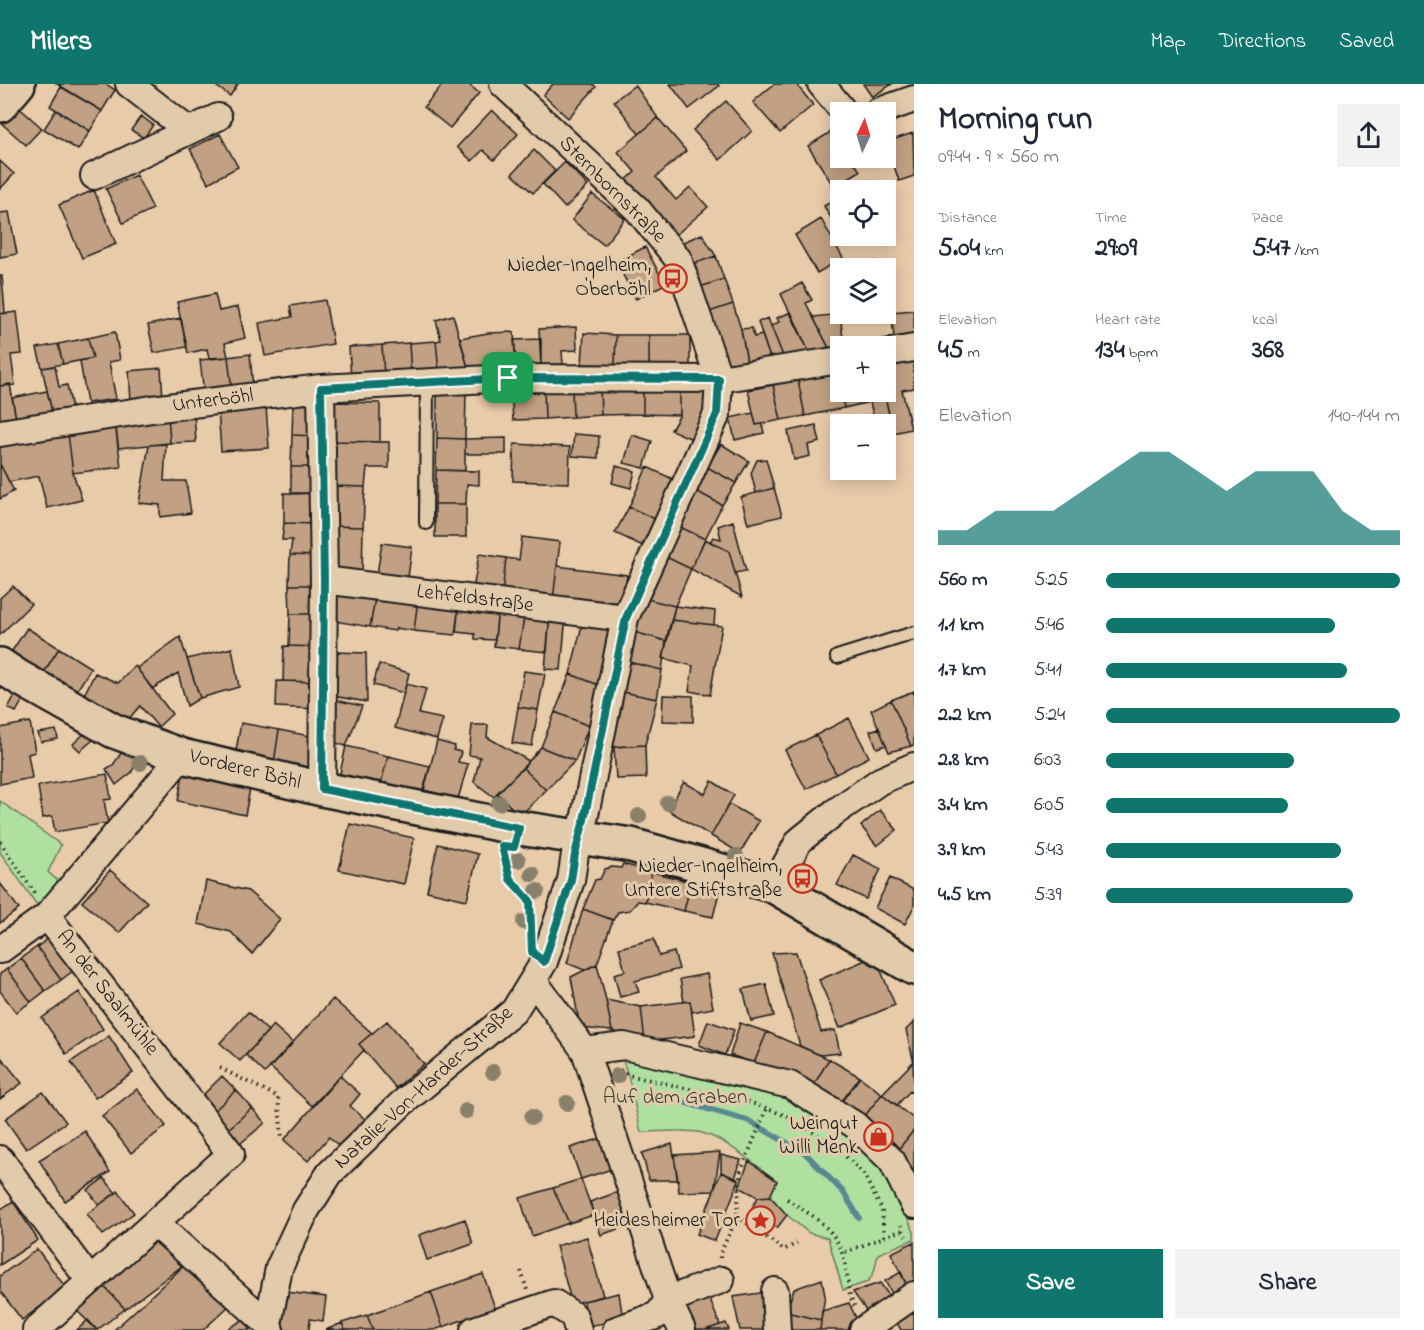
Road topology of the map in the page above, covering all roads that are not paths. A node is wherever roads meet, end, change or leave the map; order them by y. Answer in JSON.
{"nodes":[{"id":1,"x":18,"y":84,"type":"edge"},
{"id":2,"x":129,"y":84,"type":"edge"},
{"id":3,"x":503,"y":84,"type":"edge"},
{"id":4,"x":821,"y":84,"type":"edge"},
{"id":5,"x":914,"y":99,"type":"edge"},
{"id":6,"x":836,"y":102,"type":"edge"},
{"id":7,"x":0,"y":105,"type":"edge"},
{"id":8,"x":896,"y":105,"type":"edge"},
{"id":9,"x":218,"y":117,"type":"dead end"},
{"id":10,"x":189,"y":131,"type":"junction"},
{"id":11,"x":94,"y":176,"type":"dead end"},
{"id":12,"x":914,"y":348,"type":"edge"},
{"id":13,"x":896,"y":351,"type":"edge"},
{"id":14,"x":830,"y":362,"type":"edge"},
{"id":15,"x":719,"y":379,"type":"junction"},
{"id":16,"x":427,"y":382,"type":"junction"},
{"id":17,"x":321,"y":388,"type":"junction"},
{"id":18,"x":0,"y":434,"type":"edge"},
{"id":19,"x":426,"y":523,"type":"dead end"},
{"id":20,"x":324,"y":580,"type":"junction"},
{"id":21,"x":626,"y":618,"type":"junction"},
{"id":22,"x":914,"y":633,"type":"edge"},
{"id":23,"x":837,"y":657,"type":"dead end"},
{"id":24,"x":0,"y":665,"type":"edge"},
{"id":25,"x":182,"y":756,"type":"junction"},
{"id":26,"x":914,"y":766,"type":"edge"},
{"id":27,"x":322,"y":789,"type":"junction"},
{"id":28,"x":579,"y":838,"type":"junction"},
{"id":29,"x":774,"y":886,"type":"junction"},
{"id":30,"x":47,"y":916,"type":"junction"},
{"id":31,"x":0,"y":950,"type":"edge"},
{"id":32,"x":914,"y":968,"type":"edge"},
{"id":33,"x":538,"y":971,"type":"junction"},
{"id":34,"x":585,"y":1051,"type":"junction"},
{"id":35,"x":0,"y":1159,"type":"edge"},
{"id":36,"x":907,"y":1214,"type":"edge"},
{"id":37,"x":154,"y":1223,"type":"junction"},
{"id":38,"x":721,"y":1280,"type":"road end"},
{"id":39,"x":90,"y":1281,"type":"junction"},
{"id":40,"x":775,"y":1292,"type":"dead end"},
{"id":41,"x":914,"y":1295,"type":"edge"},
{"id":42,"x":668,"y":1299,"type":"junction"},
{"id":43,"x":269,"y":1327,"type":"edge"},
{"id":44,"x":36,"y":1330,"type":"edge"},
{"id":45,"x":474,"y":1330,"type":"edge"},
{"id":46,"x":578,"y":1330,"type":"edge"},
{"id":47,"x":616,"y":1330,"type":"edge"},
{"id":48,"x":682,"y":1330,"type":"edge"},
{"id":49,"x":777,"y":1330,"type":"edge"},
{"id":50,"x":863,"y":1330,"type":"edge"}],
"edges":[{"from":1,"to":7,"type":"main road"},
{"from":2,"to":10,"type":"street"},
{"from":3,"to":15,"type":"street","name":"Sternbornstraße"},
{"from":4,"to":6,"type":"street"},
{"from":5,"to":8,"type":"street"},
{"from":9,"to":10,"type":"street"},
{"from":10,"to":11,"type":"street"},
{"from":12,"to":13,"type":"street"},
{"from":14,"to":15,"type":"street","name":"Unterböhl"},
{"from":15,"to":16,"type":"street","name":"Unterböhl"},
{"from":15,"to":21,"type":"street","name":"Natalie-Von-Harder-Straße"},
{"from":16,"to":17,"type":"street","name":"Unterböhl"},
{"from":16,"to":19,"type":"lane"},
{"from":17,"to":18,"type":"street","name":"Unterböhl"},
{"from":17,"to":20,"type":"street"},
{"from":20,"to":21,"type":"street","name":"Lehfeldstraße"},
{"from":20,"to":27,"type":"street"},
{"from":21,"to":28,"type":"street","name":"Natalie-Von-Harder-Straße"},
{"from":22,"to":23,"type":"lane"},
{"from":24,"to":25,"type":"main road","name":"Vorderer Böhl"},
{"from":25,"to":27,"type":"main road","name":"Vorderer Böhl"},
{"from":25,"to":30,"type":"street","name":"An der Saalmühle"},
{"from":26,"to":29,"type":"street"},
{"from":27,"to":28,"type":"main road","name":"Vorderer Böhl"},
{"from":28,"to":29,"type":"main road","name":"Vorderer Böhl"},
{"from":28,"to":33,"type":"street","name":"Natalie-Von-Harder-Straße"},
{"from":29,"to":32,"type":"main road","name":"Vorderer Böhl"},
{"from":30,"to":31,"type":"street"},
{"from":30,"to":37,"type":"street","name":"An der Saalmühle"},
{"from":33,"to":34,"type":"street"},
{"from":33,"to":43,"type":"street","name":"Natalie-Von-Harder-Straße"},
{"from":34,"to":36,"type":"street"},
{"from":34,"to":42,"type":"street"},
{"from":35,"to":39,"type":"street"},
{"from":37,"to":39,"type":"street","name":"An der Saalmühle"},
{"from":37,"to":43,"type":"street"},
{"from":38,"to":42,"type":"street"},
{"from":39,"to":44,"type":"street","name":"An der Saalmühle"},
{"from":40,"to":49,"type":"street"},
{"from":41,"to":50,"type":"street"},
{"from":42,"to":47,"type":"street"},
{"from":42,"to":48,"type":"street"},
{"from":45,"to":46,"type":"street"}]}
